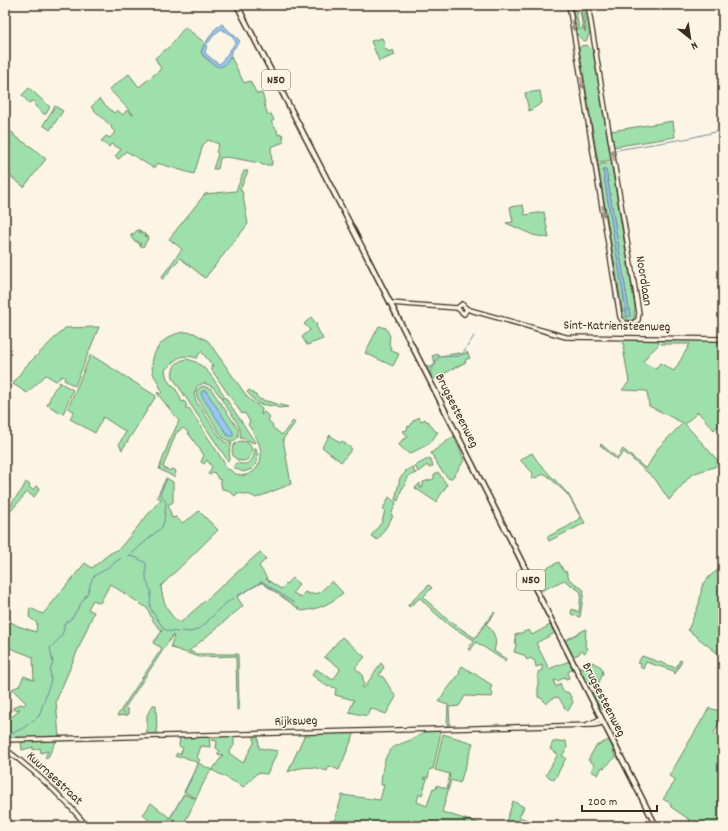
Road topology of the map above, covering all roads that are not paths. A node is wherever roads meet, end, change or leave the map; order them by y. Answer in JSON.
{"nodes":[{"id":1,"x":237,"y":5,"type":"edge"},
{"id":2,"x":569,"y":5,"type":"edge"},
{"id":3,"x":588,"y":5,"type":"edge"},
{"id":4,"x":390,"y":303,"type":"junction"},
{"id":5,"x":457,"y":308,"type":"junction"},
{"id":6,"x":467,"y":309,"type":"junction"},
{"id":7,"x":723,"y":339,"type":"edge"},
{"id":8,"x":602,"y":721,"type":"junction"},
{"id":9,"x":5,"y":740,"type":"edge"},
{"id":10,"x":5,"y":749,"type":"edge"},
{"id":11,"x":87,"y":826,"type":"edge"},
{"id":12,"x":656,"y":826,"type":"edge"}],
"edges":[{"from":1,"to":4,"type":"main road","name":"Brugsesteenweg","number":"N50"},
{"from":2,"to":3,"type":"street","name":"Noordlaan","one_way":true},
{"from":4,"to":5,"type":"street"},
{"from":4,"to":8,"type":"main road","name":"Brugsesteenweg","number":"N50"},
{"from":5,"to":6,"type":"street","name":"Sint-Katriensteenweg"},
{"from":5,"to":6,"type":"street"},
{"from":6,"to":7,"type":"street","name":"Sint-Katriensteenweg"},
{"from":8,"to":9,"type":"street","name":"Rijksweg"},
{"from":8,"to":12,"type":"main road","name":"Brugsesteenweg","number":"N50"},
{"from":10,"to":11,"type":"street","name":"Kuurnsestraat"}]}
